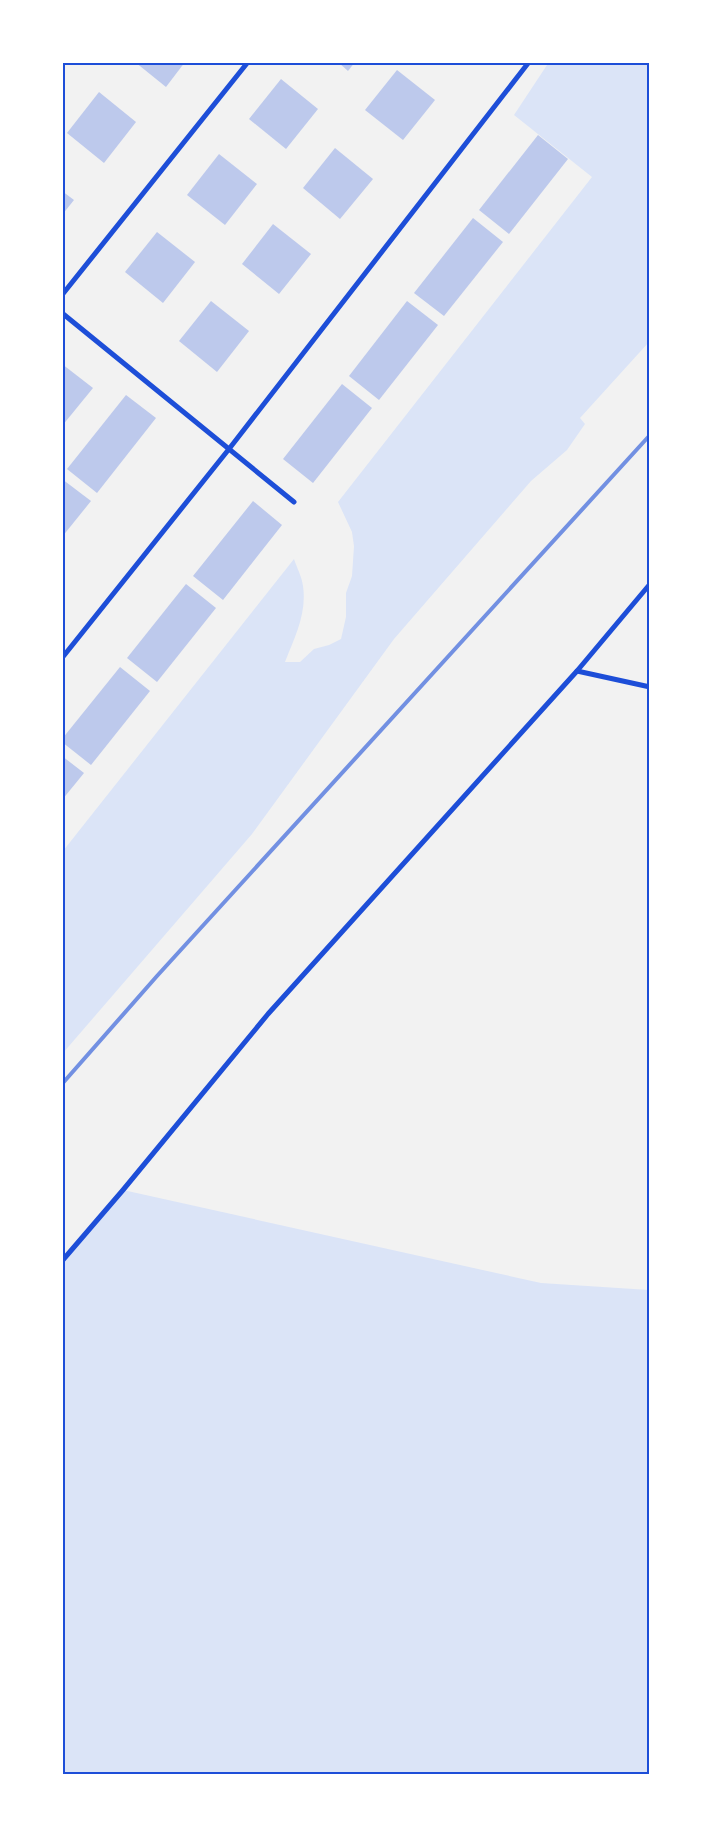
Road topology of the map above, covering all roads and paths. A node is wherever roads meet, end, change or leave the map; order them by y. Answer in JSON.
{"nodes":[{"id":1,"x":248,"y":62,"type":"edge"},
{"id":2,"x":529,"y":62,"type":"edge"},
{"id":3,"x":62,"y":295,"type":"edge"},
{"id":4,"x":62,"y":313,"type":"edge"},
{"id":5,"x":229,"y":449,"type":"junction"},
{"id":6,"x":294,"y":502,"type":"dead end"},
{"id":7,"x":650,"y":584,"type":"edge"},
{"id":8,"x":62,"y":658,"type":"edge"},
{"id":9,"x":578,"y":671,"type":"junction"},
{"id":10,"x":650,"y":687,"type":"edge"},
{"id":11,"x":62,"y":1261,"type":"edge"}],
"edges":[{"from":1,"to":3,"type":"street"},
{"from":2,"to":5,"type":"street"},
{"from":4,"to":5,"type":"street"},
{"from":5,"to":6,"type":"street"},
{"from":5,"to":8,"type":"street"},
{"from":7,"to":9,"type":"street"},
{"from":9,"to":10,"type":"street"},
{"from":9,"to":11,"type":"street"}]}
